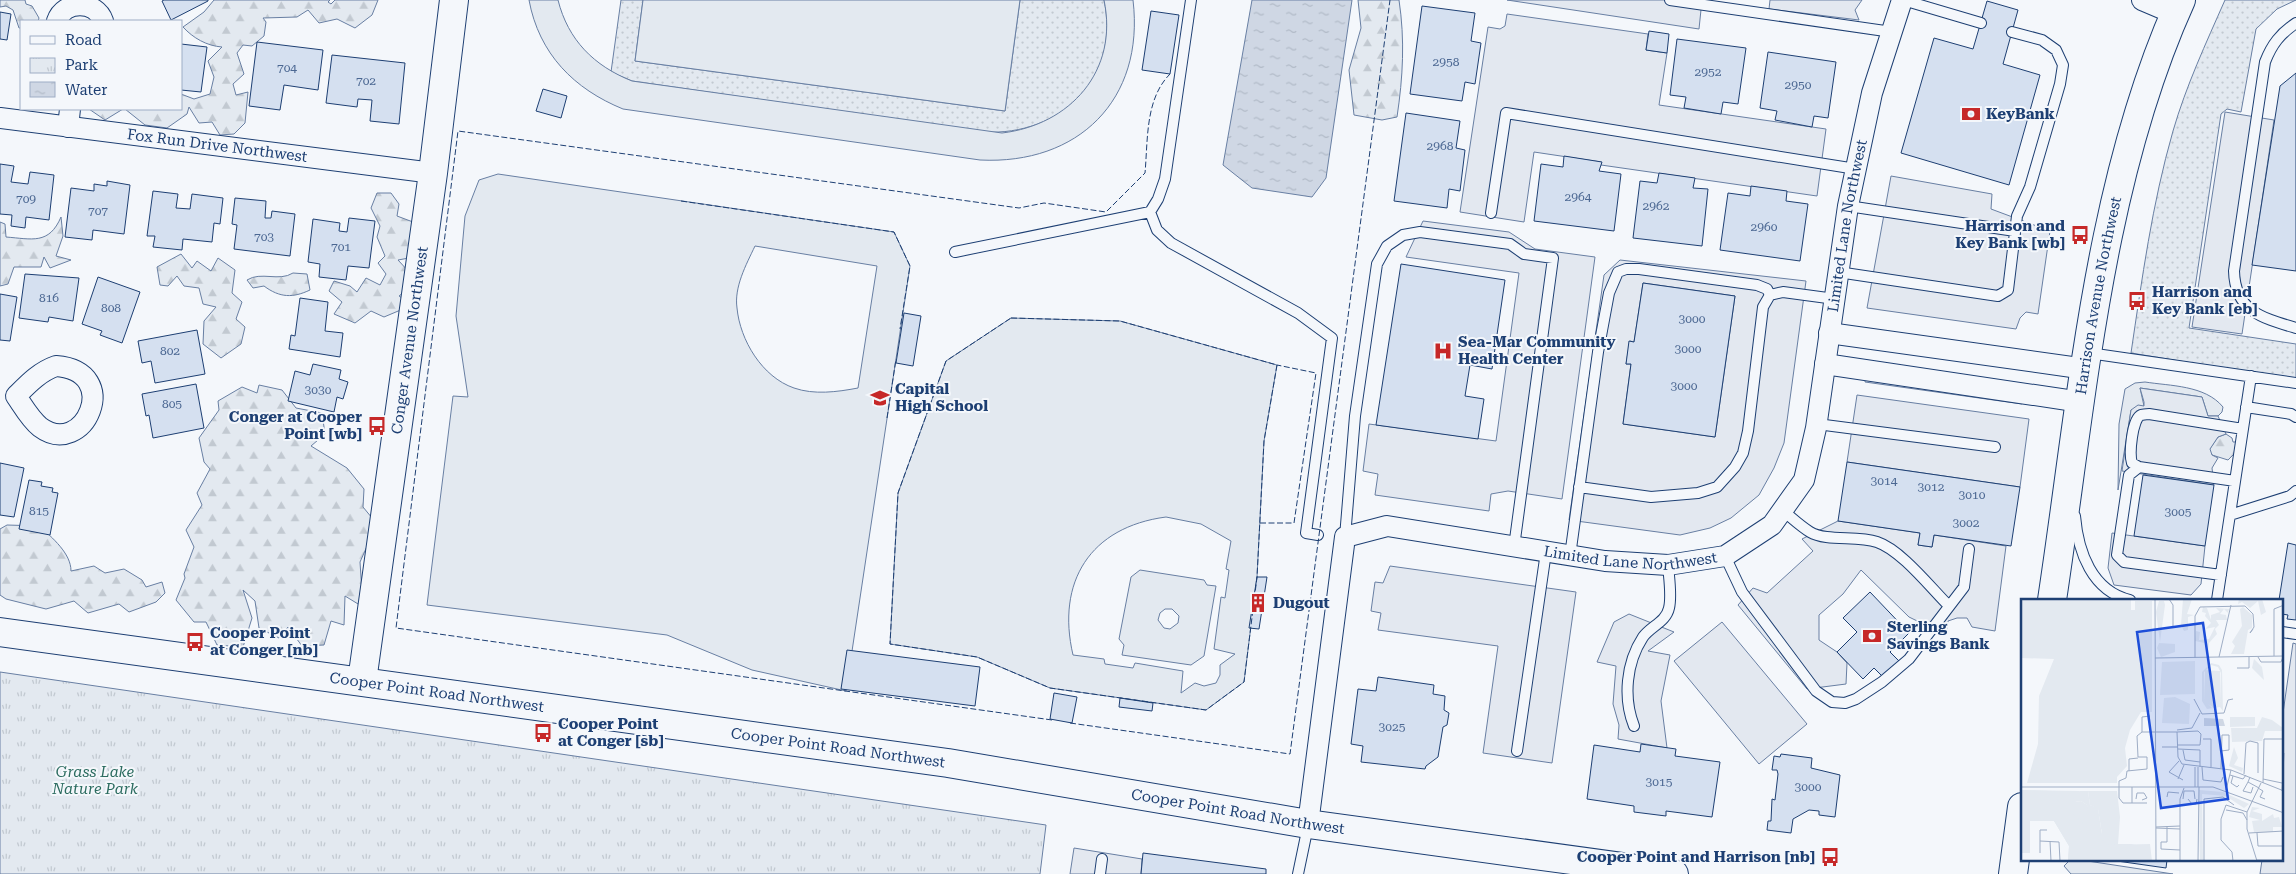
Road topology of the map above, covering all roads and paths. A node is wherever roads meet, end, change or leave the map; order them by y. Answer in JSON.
{"nodes":[{"id":1,"x":454,"y":0,"type":"edge"},
{"id":2,"x":1191,"y":0,"type":"edge"},
{"id":3,"x":1670,"y":0,"type":"edge"},
{"id":4,"x":1902,"y":0,"type":"edge"},
{"id":5,"x":2142,"y":0,"type":"edge"},
{"id":6,"x":2178,"y":7,"type":"edge"},
{"id":7,"x":57,"y":20,"type":"edge"},
{"id":8,"x":102,"y":20,"type":"edge"},
{"id":9,"x":1981,"y":23,"type":"dead end"},
{"id":10,"x":2294,"y":25,"type":"edge"},
{"id":11,"x":1892,"y":32,"type":"junction"},
{"id":12,"x":2012,"y":32,"type":"dead end"},
{"id":13,"x":0,"y":118,"type":"edge"},
{"id":14,"x":69,"y":118,"type":"edge"},
{"id":15,"x":1856,"y":169,"type":"junction"},
{"id":16,"x":433,"y":173,"type":"junction"},
{"id":17,"x":1848,"y":206,"type":"junction"},
{"id":18,"x":1150,"y":212,"type":"junction"},
{"id":19,"x":1492,"y":213,"type":"dead end"},
{"id":20,"x":2015,"y":231,"type":"junction"},
{"id":21,"x":955,"y":252,"type":"dead end"},
{"id":22,"x":1838,"y":272,"type":"junction"},
{"id":23,"x":1770,"y":295,"type":"junction"},
{"id":24,"x":1835,"y":299,"type":"junction"},
{"id":25,"x":2296,"y":328,"type":"edge"},
{"id":26,"x":1830,"y":333,"type":"junction"},
{"id":27,"x":2087,"y":361,"type":"junction"},
{"id":28,"x":1825,"y":364,"type":"junction"},
{"id":29,"x":2251,"y":376,"type":"junction"},
{"id":30,"x":2296,"y":383,"type":"edge"},
{"id":31,"x":2081,"y":402,"type":"junction"},
{"id":32,"x":2246,"y":407,"type":"junction"},
{"id":33,"x":2296,"y":417,"type":"edge"},
{"id":34,"x":1817,"y":424,"type":"junction"},
{"id":35,"x":2243,"y":429,"type":"junction"},
{"id":36,"x":1995,"y":448,"type":"dead end"},
{"id":37,"x":2073,"y":465,"type":"junction"},
{"id":38,"x":2139,"y":467,"type":"junction"},
{"id":39,"x":2235,"y":481,"type":"junction"},
{"id":40,"x":1580,"y":487,"type":"junction"},
{"id":41,"x":2296,"y":491,"type":"edge"},
{"id":42,"x":1782,"y":510,"type":"junction"},
{"id":43,"x":2230,"y":515,"type":"junction"},
{"id":44,"x":1318,"y":534,"type":"dead end"},
{"id":45,"x":1345,"y":538,"type":"junction"},
{"id":46,"x":1514,"y":547,"type":"junction"},
{"id":47,"x":1969,"y":549,"type":"dead end"},
{"id":48,"x":1546,"y":552,"type":"junction"},
{"id":49,"x":1570,"y":556,"type":"junction"},
{"id":50,"x":1725,"y":556,"type":"junction"},
{"id":51,"x":1668,"y":566,"type":"junction"},
{"id":52,"x":2221,"y":576,"type":"junction"},
{"id":53,"x":2052,"y":599,"type":"edge"},
{"id":54,"x":2125,"y":599,"type":"edge"},
{"id":55,"x":2217,"y":599,"type":"edge"},
{"id":56,"x":1949,"y":606,"type":"junction"},
{"id":57,"x":0,"y":632,"type":"edge"},
{"id":58,"x":362,"y":681,"type":"junction"},
{"id":59,"x":1634,"y":726,"type":"dead end"},
{"id":60,"x":1518,"y":751,"type":"dead end"},
{"id":61,"x":2021,"y":814,"type":"edge"},
{"id":62,"x":1308,"y":824,"type":"junction"},
{"id":63,"x":1102,"y":858,"type":"dead end"},
{"id":64,"x":1100,"y":874,"type":"edge"},
{"id":65,"x":1298,"y":874,"type":"edge"},
{"id":66,"x":1674,"y":874,"type":"edge"},
{"id":67,"x":2013,"y":874,"type":"edge"}],
"edges":[{"from":1,"to":16,"type":"main road","name":"Conger Avenue Northwest"},
{"from":2,"to":18,"type":"lane"},
{"from":3,"to":11,"type":"lane"},
{"from":4,"to":9,"type":"lane"},
{"from":4,"to":11,"type":"street","name":"Limited Lane Northwest"},
{"from":5,"to":6,"type":"street"},
{"from":6,"to":27,"type":"main road","name":"Harrison Avenue Northwest"},
{"from":7,"to":8,"type":"street"},
{"from":10,"to":25,"type":"lane"},
{"from":11,"to":15,"type":"street","name":"Limited Lane Northwest"},
{"from":12,"to":20,"type":"lane"},
{"from":13,"to":14,"type":"street","name":"Fox Run Drive Northwest"},
{"from":14,"to":16,"type":"street","name":"Fox Run Drive Northwest"},
{"from":15,"to":17,"type":"street","name":"Limited Lane Northwest"},
{"from":15,"to":19,"type":"lane"},
{"from":16,"to":58,"type":"main road","name":"Conger Avenue Northwest"},
{"from":17,"to":20,"type":"lane"},
{"from":17,"to":22,"type":"street","name":"Limited Lane Northwest"},
{"from":18,"to":21,"type":"lane"},
{"from":18,"to":44,"type":"lane"},
{"from":20,"to":22,"type":"lane"},
{"from":22,"to":24,"type":"street","name":"Limited Lane Northwest"},
{"from":23,"to":24,"type":"lane"},
{"from":23,"to":40,"type":"lane"},
{"from":23,"to":40,"type":"lane"},
{"from":24,"to":26,"type":"street","name":"Limited Lane Northwest"},
{"from":26,"to":27,"type":"street"},
{"from":26,"to":28,"type":"street","name":"Limited Lane Northwest"},
{"from":27,"to":29,"type":"lane"},
{"from":27,"to":31,"type":"main road","name":"Harrison Avenue Northwest"},
{"from":28,"to":31,"type":"street"},
{"from":28,"to":34,"type":"street","name":"Limited Lane Northwest"},
{"from":29,"to":30,"type":"lane"},
{"from":29,"to":32,"type":"lane"},
{"from":31,"to":37,"type":"main road","name":"Harrison Avenue Northwest"},
{"from":32,"to":33,"type":"lane"},
{"from":32,"to":35,"type":"lane"},
{"from":34,"to":36,"type":"lane"},
{"from":34,"to":42,"type":"street","name":"Limited Lane Northwest"},
{"from":35,"to":38,"type":"lane"},
{"from":35,"to":39,"type":"lane"},
{"from":37,"to":53,"type":"main road","name":"Harrison Avenue Northwest"},
{"from":37,"to":54,"type":"lane"},
{"from":38,"to":39,"type":"lane"},
{"from":38,"to":52,"type":"lane"},
{"from":39,"to":43,"type":"lane"},
{"from":40,"to":49,"type":"lane"},
{"from":41,"to":43,"type":"lane"},
{"from":42,"to":50,"type":"street","name":"Limited Lane Northwest"},
{"from":42,"to":56,"type":"lane"},
{"from":43,"to":52,"type":"lane"},
{"from":45,"to":46,"type":"street","name":"Limited Lane Northwest"},
{"from":45,"to":46,"type":"lane"},
{"from":45,"to":62,"type":"street"},
{"from":46,"to":48,"type":"street","name":"Limited Lane Northwest"},
{"from":47,"to":56,"type":"lane"},
{"from":48,"to":49,"type":"street","name":"Limited Lane Northwest"},
{"from":48,"to":60,"type":"lane"},
{"from":49,"to":51,"type":"street","name":"Limited Lane Northwest"},
{"from":50,"to":51,"type":"street","name":"Limited Lane Northwest"},
{"from":50,"to":56,"type":"lane"},
{"from":51,"to":59,"type":"lane"},
{"from":52,"to":55,"type":"lane"},
{"from":57,"to":58,"type":"main road","name":"Cooper Point Road Northwest"},
{"from":58,"to":62,"type":"main road","name":"Cooper Point Road Northwest"},
{"from":61,"to":67,"type":"main road"},
{"from":62,"to":65,"type":"lane"},
{"from":62,"to":66,"type":"main road","name":"Cooper Point Road Northwest"},
{"from":63,"to":64,"type":"lane"}]}
